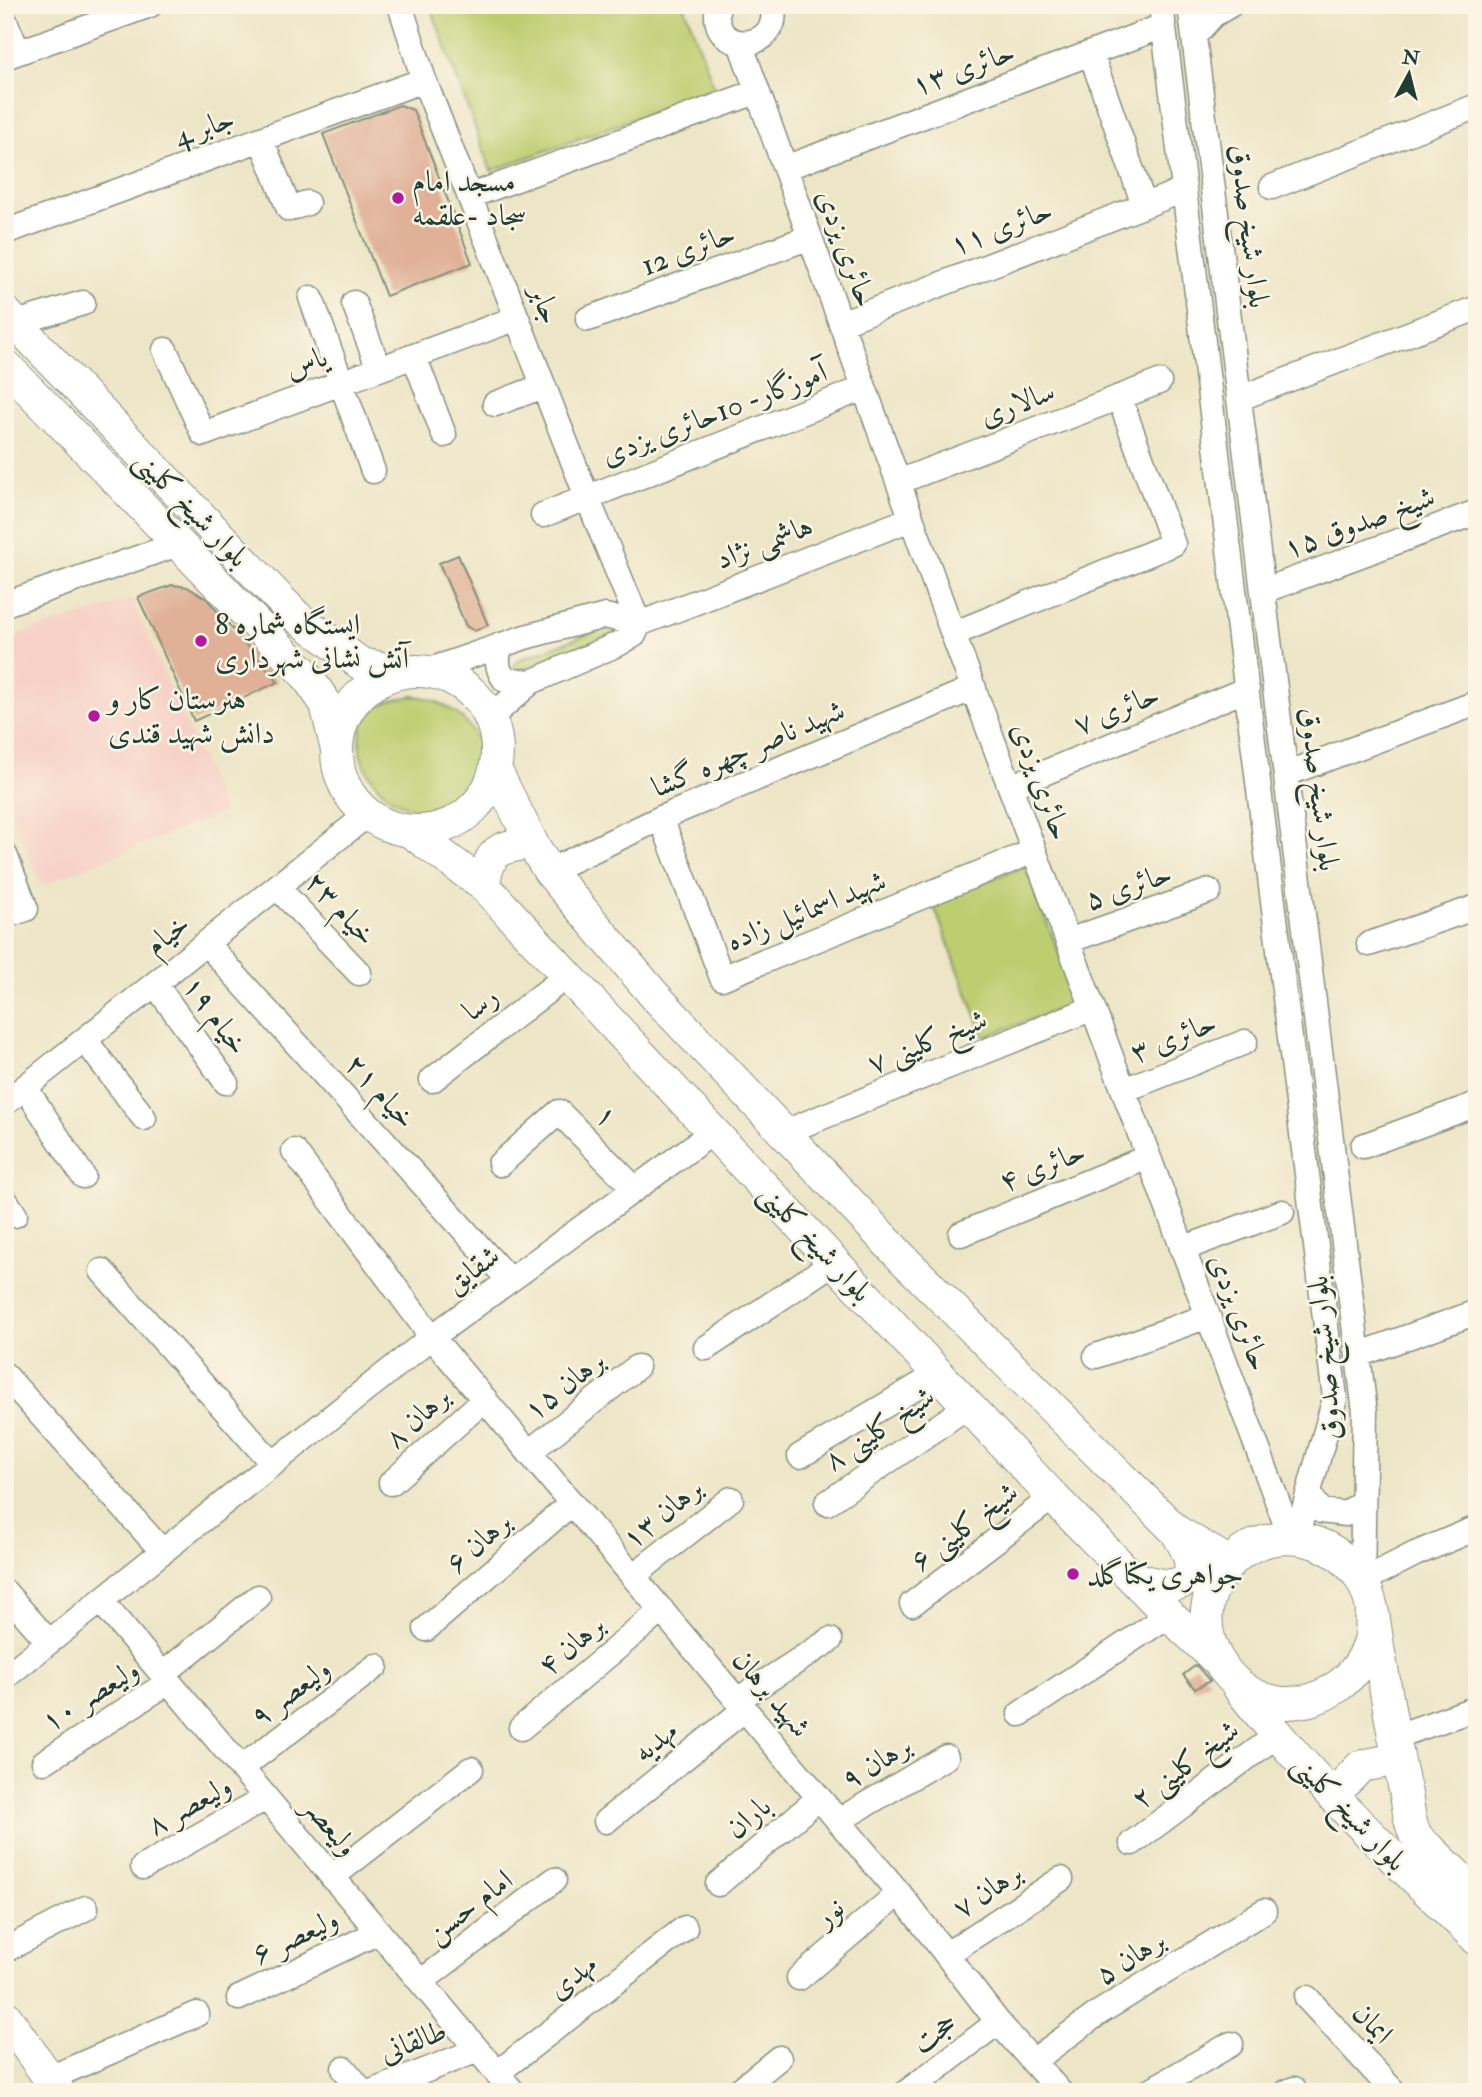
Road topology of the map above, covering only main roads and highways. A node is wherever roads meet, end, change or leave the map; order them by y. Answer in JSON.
{"nodes":[{"id":1,"x":11,"y":317,"type":"edge"},
{"id":2,"x":5,"y":365,"type":"edge"},
{"id":3,"x":209,"y":525,"type":"junction"},
{"id":4,"x":178,"y":544,"type":"junction"},
{"id":5,"x":414,"y":671,"type":"junction"},
{"id":6,"x":336,"y":746,"type":"junction"},
{"id":7,"x":496,"y":771,"type":"junction"},
{"id":8,"x":411,"y":832,"type":"junction"},
{"id":9,"x":532,"y":843,"type":"junction"},
{"id":10,"x":484,"y":885,"type":"junction"},
{"id":11,"x":1176,"y":1531,"type":"junction"},
{"id":12,"x":1230,"y":1563,"type":"junction"},
{"id":13,"x":1134,"y":1578,"type":"junction"},
{"id":14,"x":1367,"y":1595,"type":"junction"},
{"id":15,"x":1224,"y":1669,"type":"junction"},
{"id":16,"x":1396,"y":1748,"type":"junction"},
{"id":17,"x":1333,"y":1795,"type":"junction"},
{"id":18,"x":1477,"y":1895,"type":"edge"},
{"id":19,"x":1477,"y":1939,"type":"edge"},
{"id":20,"x":5,"y":2015,"type":"edge"},
{"id":21,"x":55,"y":2085,"type":"edge"}],
"edges":[{"from":1,"to":3,"type":"main road","name":"بلوار شیخ کلینی"},
{"from":2,"to":4,"type":"main road","name":"بلوار شیخ کلینی"},
{"from":3,"to":4,"type":"main road"},
{"from":3,"to":5,"type":"main road","name":"بلوار شیخ کلینی"},
{"from":4,"to":6,"type":"main road","name":"بلوار شیخ کلینی"},
{"from":5,"to":6,"type":"main road"},
{"from":5,"to":7,"type":"main road"},
{"from":6,"to":8,"type":"main road"},
{"from":7,"to":8,"type":"main road"},
{"from":7,"to":9,"type":"main road","name":"بلوار شیخ کلینی"},
{"from":8,"to":10,"type":"main road","name":"بلوار شیخ کلینی"},
{"from":9,"to":10,"type":"main road"},
{"from":9,"to":11,"type":"main road","name":"بلوار شیخ کلینی"},
{"from":10,"to":13,"type":"main road","name":"بلوار شیخ کلینی"},
{"from":11,"to":12,"type":"main road","name":"بلوار شیخ کلینی"},
{"from":11,"to":13,"type":"main road"},
{"from":12,"to":14,"type":"main road"},
{"from":12,"to":15,"type":"main road"},
{"from":13,"to":15,"type":"main road","name":"بلوار شیخ کلینی"},
{"from":14,"to":15,"type":"main road"},
{"from":14,"to":16,"type":"main road","name":"بلوار شیخ کلینی"},
{"from":15,"to":17,"type":"main road","name":"بلوار شیخ کلینی"},
{"from":16,"to":17,"type":"main road"},
{"from":16,"to":18,"type":"main road","name":"بلوار شیخ کلینی"},
{"from":17,"to":19,"type":"main road","name":"بلوار شیخ کلینی"},
{"from":20,"to":21,"type":"main road"}]}
